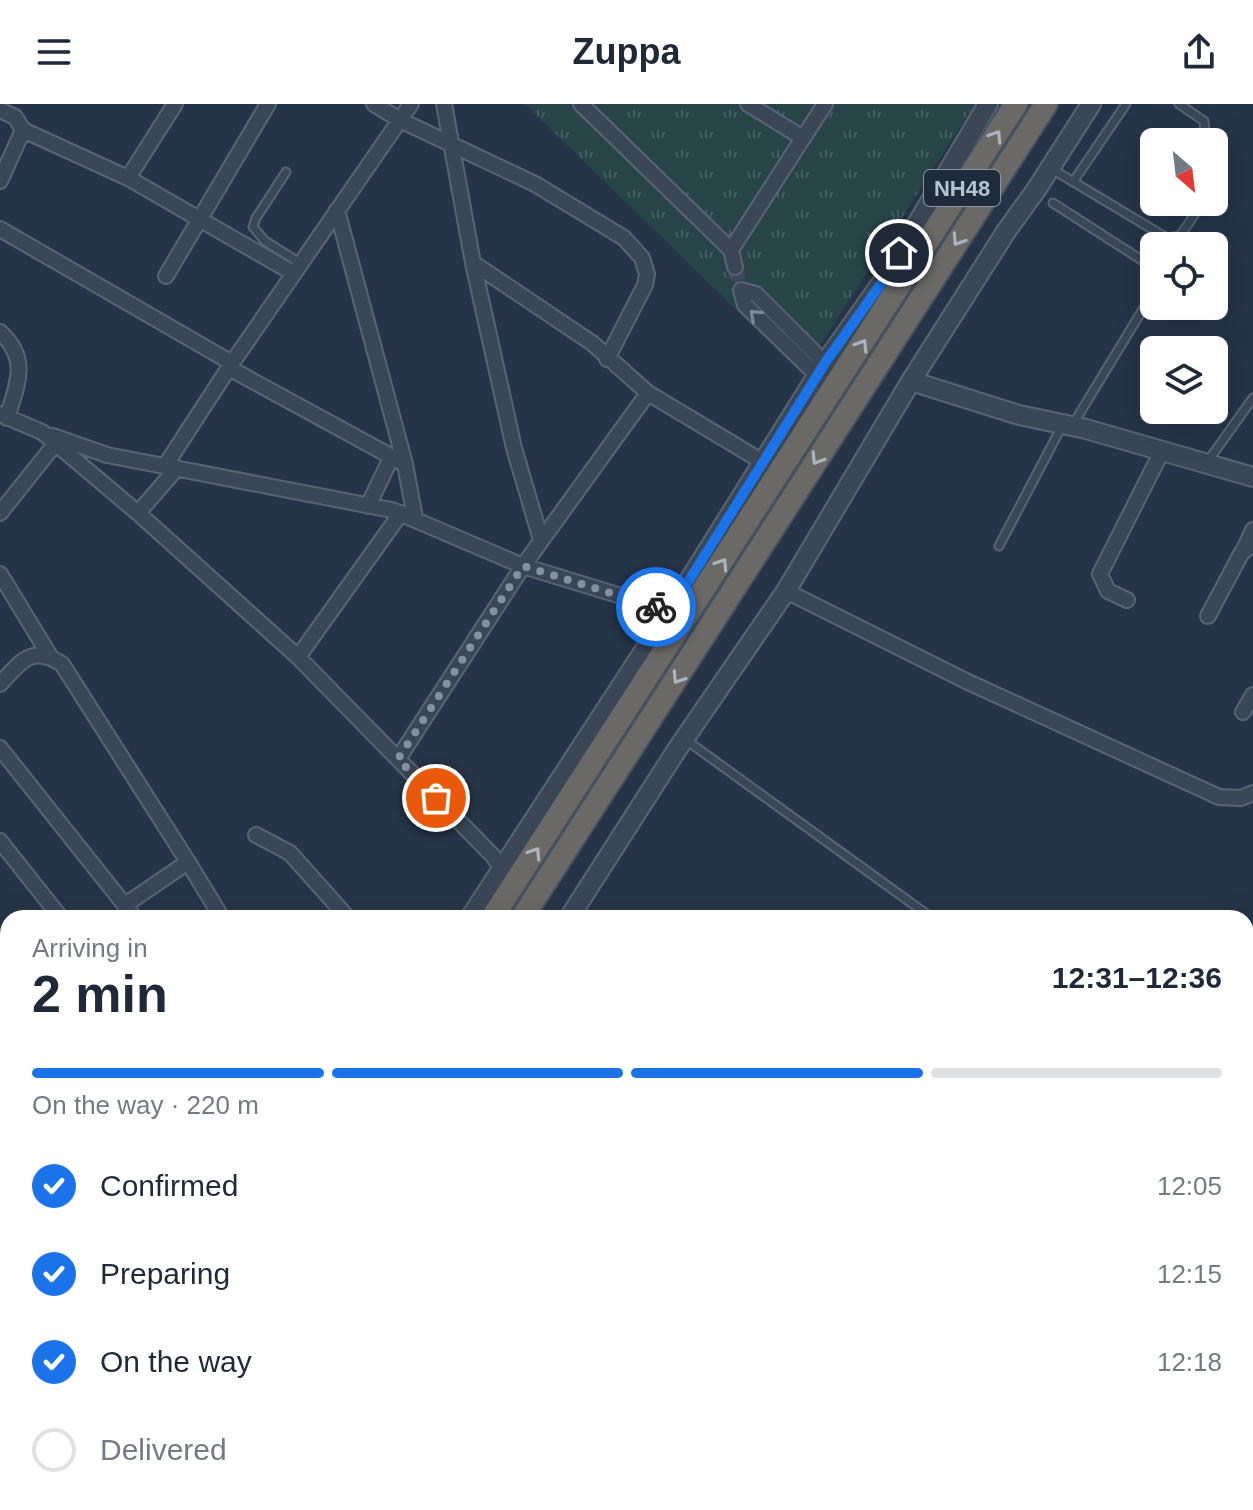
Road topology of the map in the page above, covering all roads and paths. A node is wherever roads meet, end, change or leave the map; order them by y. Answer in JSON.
{"nodes":[{"id":1,"x":175,"y":104,"type":"edge"},
{"id":2,"x":268,"y":104,"type":"edge"},
{"id":3,"x":374,"y":104,"type":"edge"},
{"id":4,"x":411,"y":104,"type":"edge"},
{"id":5,"x":444,"y":104,"type":"edge"},
{"id":6,"x":581,"y":104,"type":"edge"},
{"id":7,"x":748,"y":104,"type":"edge"},
{"id":8,"x":825,"y":104,"type":"edge"},
{"id":9,"x":988,"y":104,"type":"edge"},
{"id":10,"x":1016,"y":104,"type":"edge"},
{"id":11,"x":1046,"y":104,"type":"edge"},
{"id":12,"x":1091,"y":104,"type":"edge"},
{"id":13,"x":1126,"y":104,"type":"edge"},
{"id":14,"x":1179,"y":104,"type":"edge"},
{"id":15,"x":0,"y":110,"type":"edge"},
{"id":16,"x":400,"y":120,"type":"junction"},
{"id":17,"x":1205,"y":128,"type":"edge"},
{"id":18,"x":23,"y":130,"type":"junction"},
{"id":19,"x":803,"y":138,"type":"junction"},
{"id":20,"x":452,"y":143,"type":"junction"},
{"id":21,"x":1050,"y":168,"type":"junction"},
{"id":22,"x":286,"y":172,"type":"dead end"},
{"id":23,"x":128,"y":178,"type":"junction"},
{"id":24,"x":0,"y":181,"type":"edge"},
{"id":25,"x":1073,"y":182,"type":"junction"},
{"id":26,"x":1053,"y":203,"type":"dead end"},
{"id":27,"x":337,"y":210,"type":"junction"},
{"id":28,"x":1194,"y":216,"type":"edge"},
{"id":29,"x":199,"y":219,"type":"junction"},
{"id":30,"x":0,"y":229,"type":"edge"},
{"id":31,"x":731,"y":250,"type":"junction"},
{"id":32,"x":1140,"y":259,"type":"edge"},
{"id":33,"x":473,"y":263,"type":"junction"},
{"id":34,"x":735,"y":267,"type":"tunnel mouth"},
{"id":35,"x":297,"y":268,"type":"junction"},
{"id":36,"x":166,"y":276,"type":"dead end"},
{"id":37,"x":1140,"y":313,"type":"edge"},
{"id":38,"x":0,"y":332,"type":"edge"},
{"id":39,"x":607,"y":359,"type":"junction"},
{"id":40,"x":230,"y":365,"type":"junction"},
{"id":41,"x":821,"y":369,"type":"junction"},
{"id":42,"x":911,"y":381,"type":"junction"},
{"id":43,"x":648,"y":393,"type":"junction"},
{"id":44,"x":1253,"y":398,"type":"edge"},
{"id":45,"x":4,"y":416,"type":"edge"},
{"id":46,"x":1067,"y":425,"type":"junction"},
{"id":47,"x":42,"y":432,"type":"junction"},
{"id":48,"x":55,"y":444,"type":"junction"},
{"id":49,"x":1162,"y":451,"type":"junction"},
{"id":50,"x":398,"y":461,"type":"junction"},
{"id":51,"x":763,"y":462,"type":"junction"},
{"id":52,"x":1206,"y":464,"type":"junction"},
{"id":53,"x":171,"y":467,"type":"junction"},
{"id":54,"x":1253,"y":477,"type":"edge"},
{"id":55,"x":368,"y":506,"type":"junction"},
{"id":56,"x":0,"y":513,"type":"edge"},
{"id":57,"x":138,"y":513,"type":"junction"},
{"id":58,"x":408,"y":516,"type":"junction"},
{"id":59,"x":1253,"y":530,"type":"edge"},
{"id":60,"x":541,"y":540,"type":"junction"},
{"id":61,"x":999,"y":546,"type":"dead end"},
{"id":62,"x":1248,"y":548,"type":"edge"},
{"id":63,"x":523,"y":566,"type":"junction"},
{"id":64,"x":1,"y":579,"type":"edge"},
{"id":65,"x":786,"y":591,"type":"junction"},
{"id":66,"x":1127,"y":600,"type":"dead end"},
{"id":67,"x":670,"y":611,"type":"junction"},
{"id":68,"x":1208,"y":616,"type":"dead end"},
{"id":69,"x":50,"y":656,"type":"junction"},
{"id":70,"x":298,"y":657,"type":"junction"},
{"id":71,"x":0,"y":684,"type":"edge"},
{"id":72,"x":1253,"y":695,"type":"edge"},
{"id":73,"x":1243,"y":712,"type":"dead end"},
{"id":74,"x":684,"y":739,"type":"junction"},
{"id":75,"x":0,"y":748,"type":"edge"},
{"id":76,"x":398,"y":759,"type":"junction"},
{"id":77,"x":1253,"y":793,"type":"edge"},
{"id":78,"x":256,"y":835,"type":"dead end"},
{"id":79,"x":0,"y":841,"type":"edge"},
{"id":80,"x":188,"y":862,"type":"junction"},
{"id":81,"x":502,"y":869,"type":"junction"},
{"id":82,"x":125,"y":905,"type":"junction"},
{"id":83,"x":55,"y":910,"type":"edge"},
{"id":84,"x":129,"y":910,"type":"edge"},
{"id":85,"x":217,"y":910,"type":"edge"},
{"id":86,"x":341,"y":910,"type":"edge"},
{"id":87,"x":475,"y":910,"type":"edge"},
{"id":88,"x":497,"y":910,"type":"edge"},
{"id":89,"x":527,"y":910,"type":"edge"},
{"id":90,"x":574,"y":910,"type":"edge"},
{"id":91,"x":921,"y":910,"type":"edge"}],
"edges":[{"from":1,"to":23,"type":"street"},
{"from":2,"to":29,"type":"street"},
{"from":3,"to":16,"type":"street"},
{"from":4,"to":16,"type":"street"},
{"from":5,"to":20,"type":"street"},
{"from":6,"to":31,"type":"street"},
{"from":7,"to":19,"type":"street"},
{"from":8,"to":19,"type":"street"},
{"from":9,"to":41,"type":"street"},
{"from":88,"to":10,"type":"highway","number":"NH48","one_way":true},
{"from":11,"to":89,"type":"highway","number":"NH48","one_way":true},
{"from":12,"to":21,"type":"street"},
{"from":13,"to":25,"type":"lane"},
{"from":14,"to":17,"type":"lane"},
{"from":15,"to":18,"type":"street"},
{"from":16,"to":20,"type":"street"},
{"from":16,"to":27,"type":"street"},
{"from":18,"to":23,"type":"street"},
{"from":18,"to":24,"type":"street"},
{"from":19,"to":31,"type":"street"},
{"from":20,"to":33,"type":"street"},
{"from":20,"to":39,"type":"street"},
{"from":21,"to":25,"type":"lane"},
{"from":21,"to":42,"type":"street"},
{"from":22,"to":35,"type":"lane"},
{"from":23,"to":29,"type":"street"},
{"from":25,"to":28,"type":"lane"},
{"from":26,"to":32,"type":"lane"},
{"from":27,"to":35,"type":"street"},
{"from":27,"to":50,"type":"street"},
{"from":29,"to":35,"type":"street"},
{"from":29,"to":36,"type":"street"},
{"from":30,"to":40,"type":"street"},
{"from":31,"to":34,"type":"street"},
{"from":33,"to":39,"type":"street"},
{"from":33,"to":60,"type":"street"},
{"from":35,"to":40,"type":"street"},
{"from":37,"to":46,"type":"lane"},
{"from":38,"to":45,"type":"street"},
{"from":39,"to":43,"type":"street"},
{"from":40,"to":50,"type":"street"},
{"from":40,"to":53,"type":"street"},
{"from":41,"to":41,"type":"street","one_way":true},
{"from":41,"to":51,"type":"street"},
{"from":42,"to":46,"type":"street"},
{"from":42,"to":65,"type":"street"},
{"from":43,"to":51,"type":"street"},
{"from":43,"to":60,"type":"street"},
{"from":44,"to":52,"type":"lane"},
{"from":45,"to":47,"type":"street"},
{"from":46,"to":49,"type":"street"},
{"from":46,"to":61,"type":"lane"},
{"from":47,"to":48,"type":"street"},
{"from":47,"to":53,"type":"street"},
{"from":48,"to":56,"type":"street"},
{"from":48,"to":57,"type":"street"},
{"from":49,"to":52,"type":"street"},
{"from":49,"to":66,"type":"street"},
{"from":50,"to":55,"type":"street"},
{"from":50,"to":58,"type":"street"},
{"from":51,"to":67,"type":"street"},
{"from":52,"to":54,"type":"street"},
{"from":53,"to":55,"type":"street"},
{"from":53,"to":57,"type":"street"},
{"from":55,"to":58,"type":"street"},
{"from":57,"to":70,"type":"street"},
{"from":58,"to":63,"type":"street"},
{"from":58,"to":70,"type":"street"},
{"from":59,"to":62,"type":"street"},
{"from":60,"to":63,"type":"street"},
{"from":62,"to":68,"type":"street"},
{"from":63,"to":67,"type":"street"},
{"from":63,"to":76,"type":"street"},
{"from":64,"to":69,"type":"street"},
{"from":65,"to":74,"type":"street"},
{"from":65,"to":77,"type":"street"},
{"from":67,"to":81,"type":"street"},
{"from":69,"to":71,"type":"street"},
{"from":69,"to":80,"type":"street"},
{"from":70,"to":76,"type":"street"},
{"from":72,"to":73,"type":"street"},
{"from":74,"to":90,"type":"street"},
{"from":74,"to":91,"type":"lane"},
{"from":75,"to":82,"type":"street"},
{"from":76,"to":81,"type":"street"},
{"from":78,"to":86,"type":"street"},
{"from":79,"to":83,"type":"street"},
{"from":80,"to":82,"type":"street"},
{"from":80,"to":85,"type":"street"},
{"from":81,"to":87,"type":"street"},
{"from":82,"to":84,"type":"street"}]}
